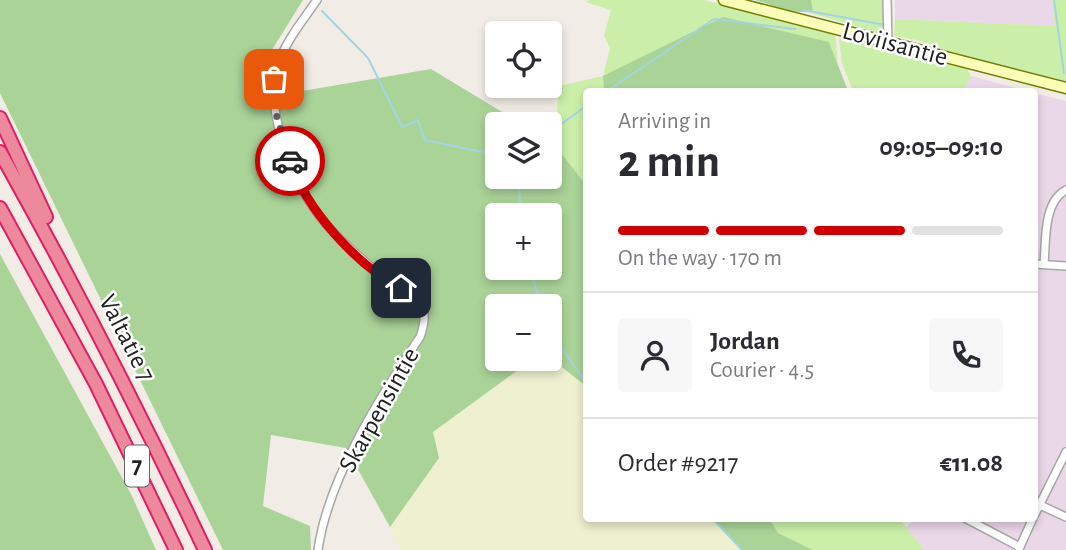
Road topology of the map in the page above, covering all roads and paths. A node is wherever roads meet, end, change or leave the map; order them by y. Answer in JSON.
{"nodes":[{"id":1,"x":317,"y":0,"type":"edge"},
{"id":2,"x":724,"y":0,"type":"edge"},
{"id":3,"x":887,"y":0,"type":"edge"},
{"id":4,"x":888,"y":42,"type":"junction"},
{"id":5,"x":1066,"y":88,"type":"edge"},
{"id":6,"x":0,"y":118,"type":"edge"},
{"id":7,"x":0,"y":152,"type":"edge"},
{"id":8,"x":1066,"y":190,"type":"edge"},
{"id":9,"x":0,"y":208,"type":"edge"},
{"id":10,"x":0,"y":217,"type":"edge"},
{"id":11,"x":1038,"y":264,"type":"edge"},
{"id":12,"x":1044,"y":264,"type":"junction"},
{"id":13,"x":1066,"y":266,"type":"edge"},
{"id":14,"x":69,"y":276,"type":"junction"},
{"id":15,"x":48,"y":295,"type":"junction"},
{"id":16,"x":1066,"y":452,"type":"edge"},
{"id":17,"x":1040,"y":505,"type":"junction"},
{"id":18,"x":1038,"y":509,"type":"edge"},
{"id":19,"x":1066,"y":517,"type":"edge"},
{"id":20,"x":972,"y":522,"type":"edge"},
{"id":21,"x":1032,"y":522,"type":"edge"},
{"id":22,"x":1019,"y":548,"type":"edge"},
{"id":23,"x":176,"y":550,"type":"edge"},
{"id":24,"x":205,"y":550,"type":"edge"},
{"id":25,"x":317,"y":550,"type":"edge"}],
"edges":[{"from":1,"to":25,"type":"street","name":"Skarpensintie"},
{"from":2,"to":4,"type":"main road","name":"Loviisantie"},
{"from":3,"to":4,"type":"street"},
{"from":4,"to":5,"type":"main road","name":"Loviisantie"},
{"from":6,"to":14,"type":"highway"},
{"from":7,"to":14,"type":"highway","name":"Valtatie 7","number":"7"},
{"from":8,"to":12,"type":"street"},
{"from":9,"to":15,"type":"highway","name":"Valtatie 7","number":"7"},
{"from":10,"to":15,"type":"highway"},
{"from":11,"to":12,"type":"street"},
{"from":12,"to":13,"type":"street"},
{"from":14,"to":24,"type":"highway","name":"Valtatie 7","number":"7"},
{"from":15,"to":23,"type":"highway","name":"Valtatie 7","number":"7"},
{"from":16,"to":17,"type":"street"},
{"from":17,"to":18,"type":"street"},
{"from":17,"to":19,"type":"street"},
{"from":20,"to":22,"type":"street"},
{"from":21,"to":22,"type":"street"}]}
